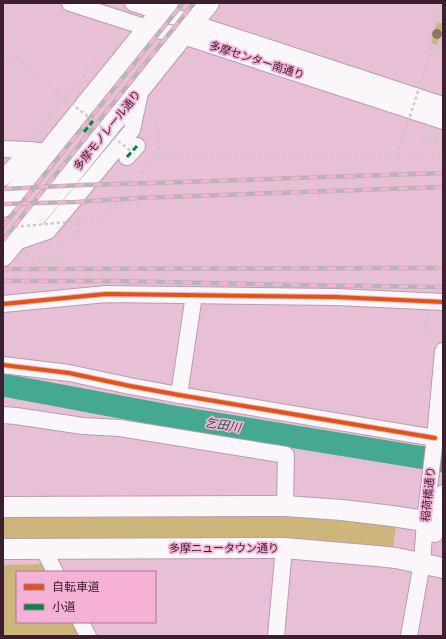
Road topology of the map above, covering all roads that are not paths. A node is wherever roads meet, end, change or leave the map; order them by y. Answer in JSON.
{"nodes":[{"id":1,"x":70,"y":3,"type":"edge"},
{"id":2,"x":133,"y":3,"type":"edge"},
{"id":3,"x":209,"y":3,"type":"edge"},
{"id":4,"x":164,"y":8,"type":"edge"},
{"id":5,"x":148,"y":28,"type":"junction"},
{"id":6,"x":188,"y":30,"type":"junction"},
{"id":7,"x":443,"y":105,"type":"edge"},
{"id":8,"x":443,"y":121,"type":"edge"},
{"id":9,"x":3,"y":148,"type":"edge"},
{"id":10,"x":39,"y":151,"type":"junction"},
{"id":11,"x":6,"y":169,"type":"edge"},
{"id":12,"x":3,"y":207,"type":"edge"},
{"id":13,"x":12,"y":244,"type":"edge"},
{"id":14,"x":194,"y":295,"type":"junction"},
{"id":15,"x":435,"y":301,"type":"edge"},
{"id":16,"x":3,"y":304,"type":"edge"},
{"id":17,"x":443,"y":351,"type":"edge"},
{"id":18,"x":3,"y":365,"type":"edge"},
{"id":19,"x":179,"y":395,"type":"junction"},
{"id":20,"x":3,"y":415,"type":"edge"},
{"id":21,"x":434,"y":443,"type":"junction"},
{"id":22,"x":443,"y":493,"type":"edge"},
{"id":23,"x":285,"y":506,"type":"junction"},
{"id":24,"x":3,"y":507,"type":"edge"},
{"id":25,"x":436,"y":523,"type":"edge"},
{"id":26,"x":43,"y":548,"type":"junction"},
{"id":27,"x":284,"y":548,"type":"junction"},
{"id":28,"x":3,"y":549,"type":"edge"},
{"id":29,"x":422,"y":563,"type":"junction"},
{"id":30,"x":443,"y":568,"type":"edge"},
{"id":31,"x":54,"y":571,"type":"edge"},
{"id":32,"x":82,"y":623,"type":"edge"},
{"id":33,"x":88,"y":636,"type":"edge"},
{"id":34,"x":276,"y":636,"type":"edge"},
{"id":35,"x":408,"y":636,"type":"edge"}],
"edges":[{"from":1,"to":5,"type":"street","name":"多摩センター南通り"},
{"from":2,"to":4,"type":"street","name":"多摩センター南通り"},
{"from":3,"to":6,"type":"main road","name":"多摩モノレール通り"},
{"from":4,"to":5,"type":"main road"},
{"from":4,"to":6,"type":"street","name":"多摩センター南通り"},
{"from":5,"to":6,"type":"street","name":"多摩センター南通り"},
{"from":5,"to":10,"type":"main road"},
{"from":6,"to":7,"type":"street","name":"多摩センター南通り"},
{"from":6,"to":8,"type":"street","name":"多摩センター南通り"},
{"from":6,"to":13,"type":"main road","name":"多摩モノレール通り"},
{"from":9,"to":10,"type":"street"},
{"from":10,"to":11,"type":"street"},
{"from":10,"to":12,"type":"main road"},
{"from":14,"to":15,"type":"street"},
{"from":14,"to":16,"type":"street"},
{"from":14,"to":19,"type":"street"},
{"from":17,"to":21,"type":"street","name":"稲荷橋通り"},
{"from":18,"to":19,"type":"street"},
{"from":19,"to":21,"type":"street"},
{"from":20,"to":23,"type":"street"},
{"from":21,"to":25,"type":"street","name":"稲荷橋通り"},
{"from":22,"to":25,"type":"street","name":"稲荷橋通り"},
{"from":23,"to":24,"type":"main road"},
{"from":23,"to":25,"type":"main road"},
{"from":25,"to":29,"type":"street","name":"稲荷橋通り"},
{"from":26,"to":27,"type":"main road","name":"多摩ニュータウン通り"},
{"from":26,"to":28,"type":"main road","name":"多摩ニュータウン通り"},
{"from":26,"to":31,"type":"street"},
{"from":27,"to":29,"type":"main road","name":"多摩ニュータウン通り"},
{"from":27,"to":34,"type":"street"},
{"from":29,"to":30,"type":"main road","name":"多摩ニュータウン通り"},
{"from":29,"to":35,"type":"street","name":"稲荷橋通り"},
{"from":32,"to":33,"type":"street"}]}
